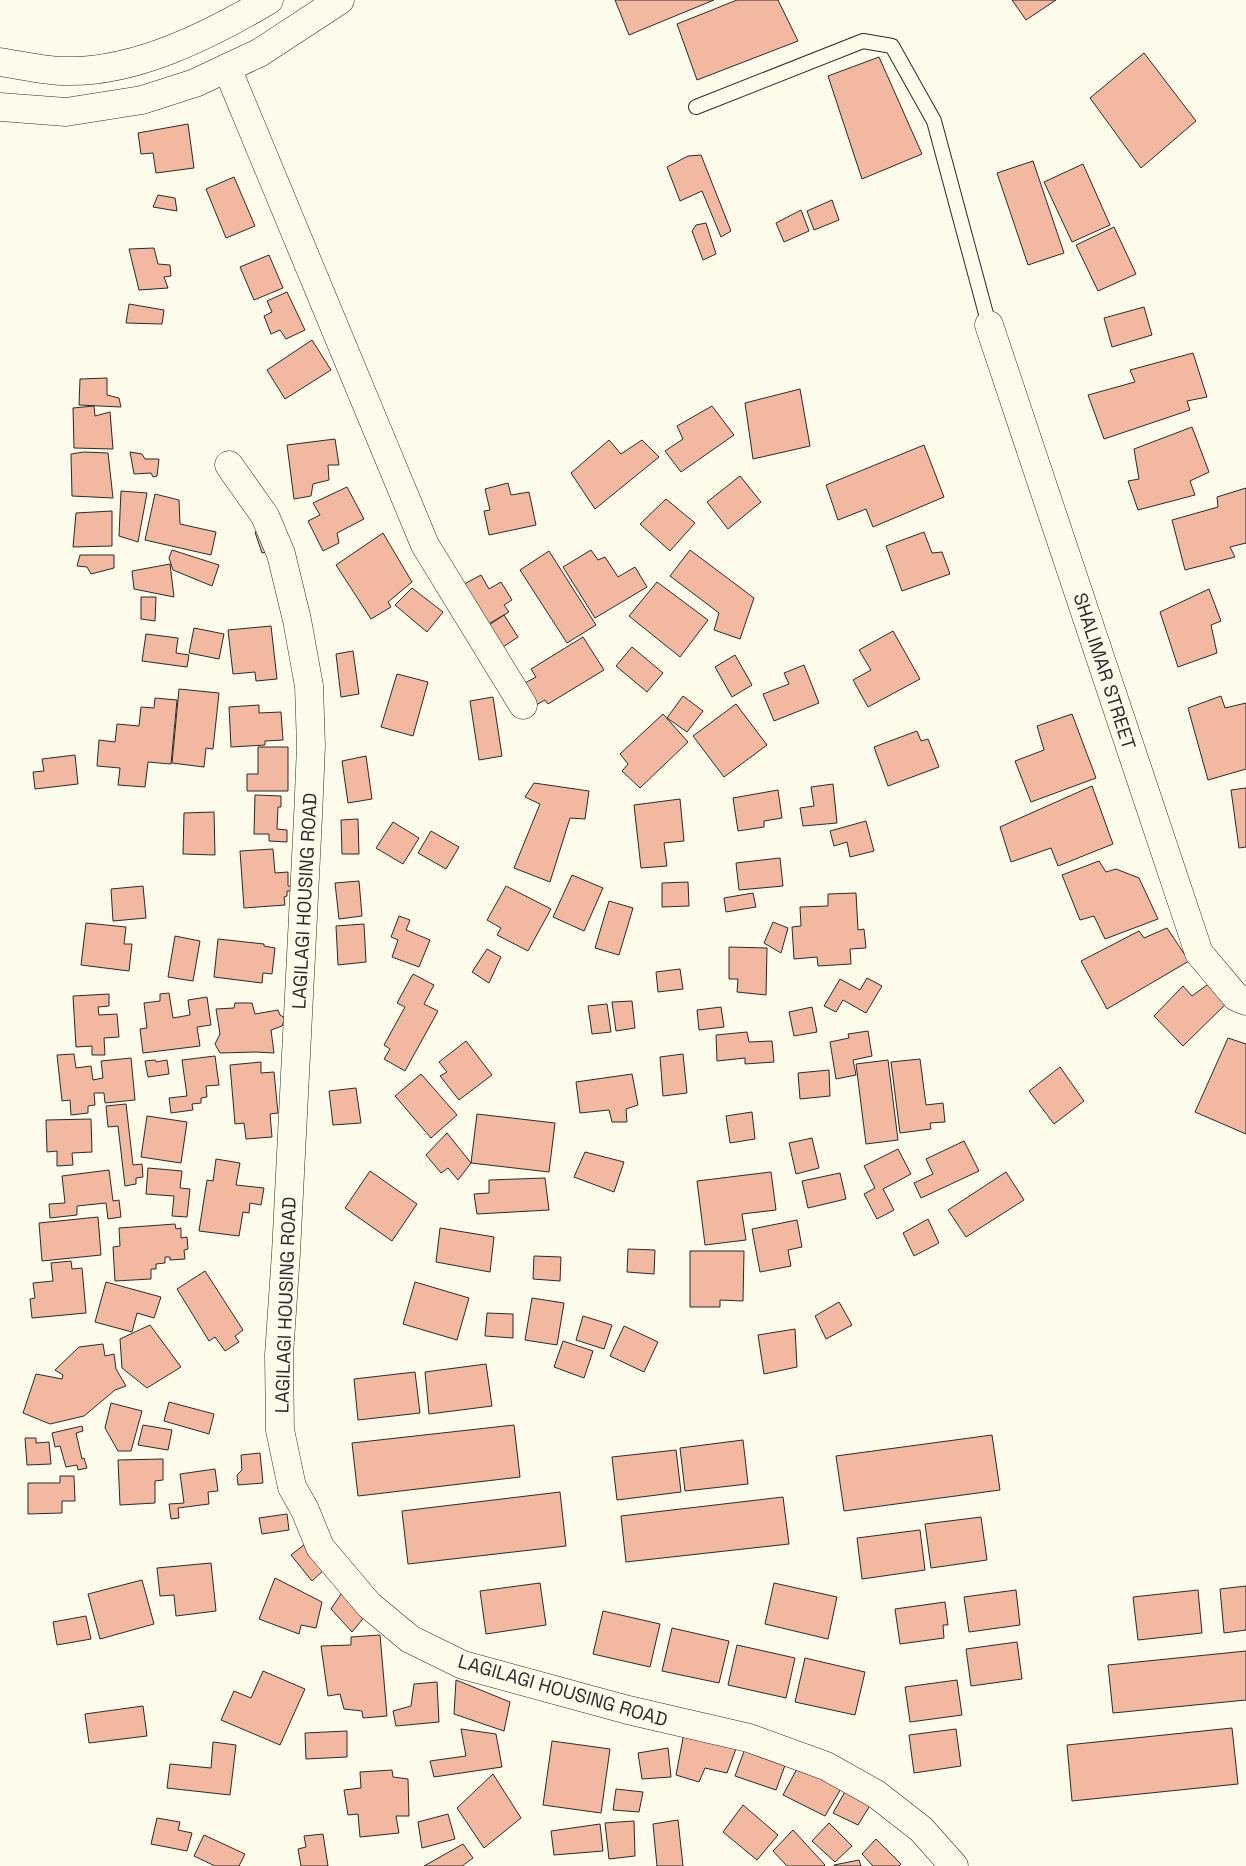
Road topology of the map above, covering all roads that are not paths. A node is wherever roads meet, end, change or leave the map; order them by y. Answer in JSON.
{"nodes":[{"id":1,"x":269,"y":0,"type":"edge"},
{"id":2,"x":340,"y":0,"type":"edge"},
{"id":3,"x":0,"y":62,"type":"edge"},
{"id":4,"x":227,"y":68,"type":"junction"},
{"id":5,"x":696,"y":106,"type":"dead end"},
{"id":6,"x":0,"y":107,"type":"edge"},
{"id":7,"x":989,"y":325,"type":"joint"},
{"id":8,"x":229,"y":465,"type":"dead end"},
{"id":9,"x":523,"y":705,"type":"dead end"},
{"id":10,"x":1246,"y":1001,"type":"edge"},
{"id":11,"x":954,"y":1866,"type":"edge"}],
"edges":[{"from":1,"to":3,"type":"main road"},
{"from":2,"to":4,"type":"main road"},
{"from":4,"to":6,"type":"main road"},
{"from":4,"to":9,"type":"main road"},
{"from":5,"to":7,"type":"lane"},
{"from":7,"to":10,"type":"main road","name":"SHALIMAR STREET"},
{"from":8,"to":11,"type":"main road","name":"LAGILAGI HOUSING ROAD"}]}
